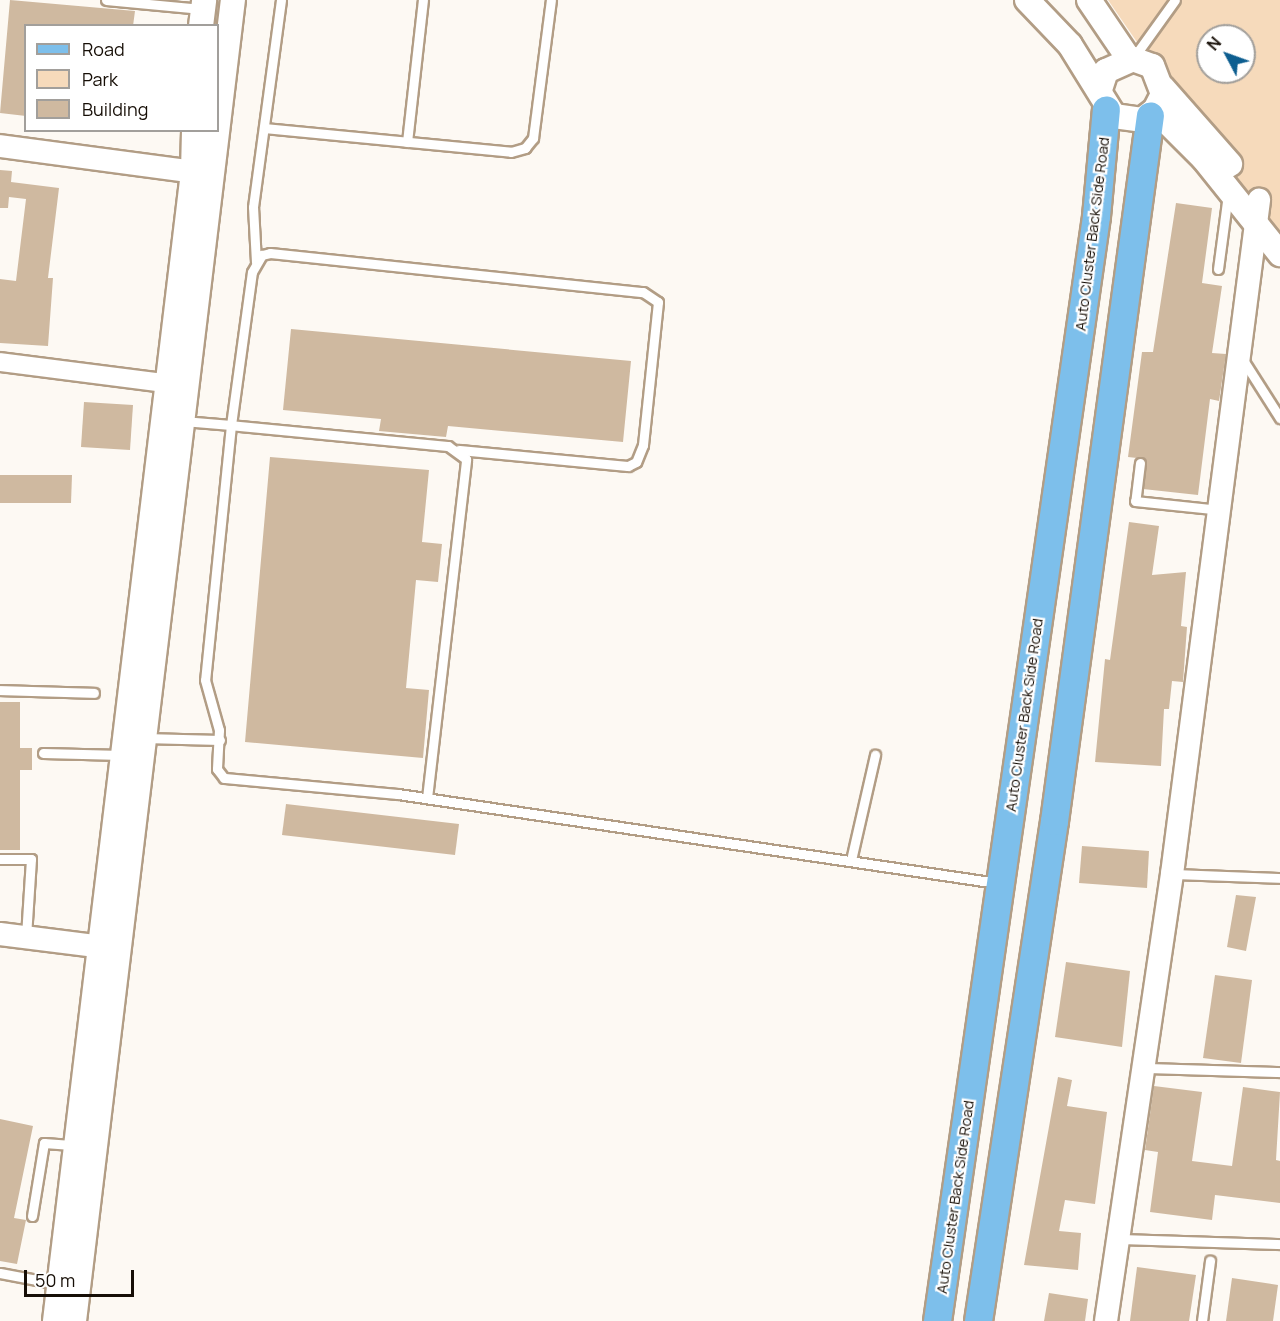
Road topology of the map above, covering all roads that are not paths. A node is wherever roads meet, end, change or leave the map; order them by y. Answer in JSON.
{"nodes":[{"id":1,"x":106,"y":0,"type":"edge"},
{"id":2,"x":233,"y":0,"type":"edge"},
{"id":3,"x":281,"y":0,"type":"edge"},
{"id":4,"x":423,"y":0,"type":"edge"},
{"id":5,"x":551,"y":0,"type":"edge"},
{"id":6,"x":1027,"y":0,"type":"edge"},
{"id":7,"x":1089,"y":0,"type":"edge"},
{"id":8,"x":1175,"y":0,"type":"edge"},
{"id":9,"x":208,"y":12,"type":"edge"},
{"id":10,"x":1131,"y":59,"type":"junction"},
{"id":11,"x":219,"y":81,"type":"edge"},
{"id":12,"x":1162,"y":87,"type":"junction"},
{"id":13,"x":1103,"y":100,"type":"junction"},
{"id":14,"x":1153,"y":113,"type":"junction"},
{"id":15,"x":264,"y":128,"type":"junction"},
{"id":16,"x":195,"y":132,"type":"edge"},
{"id":17,"x":210,"y":132,"type":"edge"},
{"id":18,"x":406,"y":142,"type":"junction"},
{"id":19,"x":0,"y":146,"type":"edge"},
{"id":20,"x":203,"y":173,"type":"junction"},
{"id":21,"x":1229,"y":189,"type":"junction"},
{"id":22,"x":1257,"y":210,"type":"junction"},
{"id":23,"x":1280,"y":230,"type":"edge"},
{"id":24,"x":1280,"y":254,"type":"edge"},
{"id":25,"x":256,"y":262,"type":"junction"},
{"id":26,"x":1218,"y":269,"type":"dead end"},
{"id":27,"x":1240,"y":355,"type":"junction"},
{"id":28,"x":0,"y":362,"type":"edge"},
{"id":29,"x":178,"y":385,"type":"junction"},
{"id":30,"x":1280,"y":418,"type":"edge"},
{"id":31,"x":183,"y":421,"type":"junction"},
{"id":32,"x":231,"y":425,"type":"junction"},
{"id":33,"x":459,"y":450,"type":"junction"},
{"id":34,"x":1140,"y":463,"type":"dead end"},
{"id":35,"x":1220,"y":510,"type":"junction"},
{"id":36,"x":0,"y":690,"type":"edge"},
{"id":37,"x":94,"y":693,"type":"dead end"},
{"id":38,"x":143,"y":738,"type":"junction"},
{"id":39,"x":220,"y":740,"type":"junction"},
{"id":40,"x":43,"y":753,"type":"dead end"},
{"id":41,"x":875,"y":755,"type":"dead end"},
{"id":42,"x":128,"y":767,"type":"junction"},
{"id":43,"x":428,"y":798,"type":"junction"},
{"id":44,"x":0,"y":858,"type":"edge"},
{"id":45,"x":851,"y":860,"type":"junction"},
{"id":46,"x":1172,"y":874,"type":"junction"},
{"id":47,"x":1280,"y":878,"type":"edge"},
{"id":48,"x":1000,"y":883,"type":"junction"},
{"id":49,"x":0,"y":934,"type":"edge"},
{"id":50,"x":26,"y":937,"type":"junction"},
{"id":51,"x":111,"y":948,"type":"junction"},
{"id":52,"x":1141,"y":1068,"type":"junction"},
{"id":53,"x":1280,"y":1072,"type":"edge"},
{"id":54,"x":77,"y":1146,"type":"junction"},
{"id":55,"x":32,"y":1216,"type":"dead end"},
{"id":56,"x":1117,"y":1239,"type":"junction"},
{"id":57,"x":1280,"y":1244,"type":"edge"},
{"id":58,"x":1210,"y":1261,"type":"dead end"},
{"id":59,"x":0,"y":1274,"type":"edge"},
{"id":60,"x":61,"y":1284,"type":"junction"},
{"id":61,"x":54,"y":1321,"type":"edge"},
{"id":62,"x":74,"y":1321,"type":"edge"},
{"id":63,"x":937,"y":1321,"type":"edge"},
{"id":64,"x":978,"y":1321,"type":"edge"},
{"id":65,"x":1107,"y":1321,"type":"edge"},
{"id":66,"x":1202,"y":1321,"type":"edge"}],
"edges":[{"from":1,"to":9,"type":"lane"},
{"from":2,"to":11,"type":"main road"},
{"from":3,"to":15,"type":"lane"},
{"from":4,"to":18,"type":"lane"},
{"from":5,"to":18,"type":"lane"},
{"from":6,"to":13,"type":"main road"},
{"from":7,"to":10,"type":"main road"},
{"from":8,"to":10,"type":"lane"},
{"from":10,"to":12,"type":"main road"},
{"from":10,"to":13,"type":"main road","name":"Auto Cluster Back Side Road"},
{"from":12,"to":14,"type":"main road"},
{"from":12,"to":22,"type":"main road"},
{"from":13,"to":14,"type":"main road","name":"Auto Cluster Back Side Road"},
{"from":13,"to":48,"type":"main road","name":"Auto Cluster Back Side Road"},
{"from":14,"to":21,"type":"main road"},
{"from":14,"to":64,"type":"main road"},
{"from":15,"to":18,"type":"lane"},
{"from":15,"to":25,"type":"lane"},
{"from":16,"to":20,"type":"main road"},
{"from":17,"to":20,"type":"main road"},
{"from":19,"to":20,"type":"street"},
{"from":20,"to":29,"type":"main road"},
{"from":21,"to":22,"type":"main road"},
{"from":21,"to":26,"type":"lane"},
{"from":22,"to":23,"type":"main road"},
{"from":22,"to":24,"type":"main road"},
{"from":22,"to":27,"type":"street"},
{"from":25,"to":32,"type":"lane"},
{"from":25,"to":33,"type":"lane"},
{"from":27,"to":30,"type":"lane"},
{"from":27,"to":35,"type":"street"},
{"from":28,"to":29,"type":"street"},
{"from":29,"to":31,"type":"main road"},
{"from":29,"to":42,"type":"main road"},
{"from":31,"to":32,"type":"lane"},
{"from":31,"to":38,"type":"main road"},
{"from":32,"to":33,"type":"lane"},
{"from":32,"to":39,"type":"lane"},
{"from":33,"to":43,"type":"lane"},
{"from":34,"to":35,"type":"lane"},
{"from":35,"to":46,"type":"street"},
{"from":36,"to":37,"type":"lane"},
{"from":38,"to":39,"type":"lane"},
{"from":38,"to":42,"type":"main road"},
{"from":39,"to":43,"type":"lane"},
{"from":40,"to":42,"type":"lane"},
{"from":41,"to":45,"type":"lane"},
{"from":42,"to":51,"type":"main road"},
{"from":43,"to":45,"type":"lane"},
{"from":44,"to":50,"type":"lane"},
{"from":45,"to":48,"type":"lane"},
{"from":46,"to":47,"type":"lane"},
{"from":46,"to":52,"type":"street"},
{"from":48,"to":63,"type":"main road","name":"Auto Cluster Back Side Road"},
{"from":49,"to":50,"type":"street"},
{"from":50,"to":51,"type":"street"},
{"from":51,"to":54,"type":"main road"},
{"from":51,"to":62,"type":"main road"},
{"from":52,"to":53,"type":"lane"},
{"from":52,"to":56,"type":"street"},
{"from":54,"to":55,"type":"lane"},
{"from":54,"to":60,"type":"main road"},
{"from":56,"to":57,"type":"lane"},
{"from":56,"to":65,"type":"street"},
{"from":58,"to":66,"type":"lane"},
{"from":59,"to":60,"type":"lane"},
{"from":60,"to":61,"type":"main road"}]}
